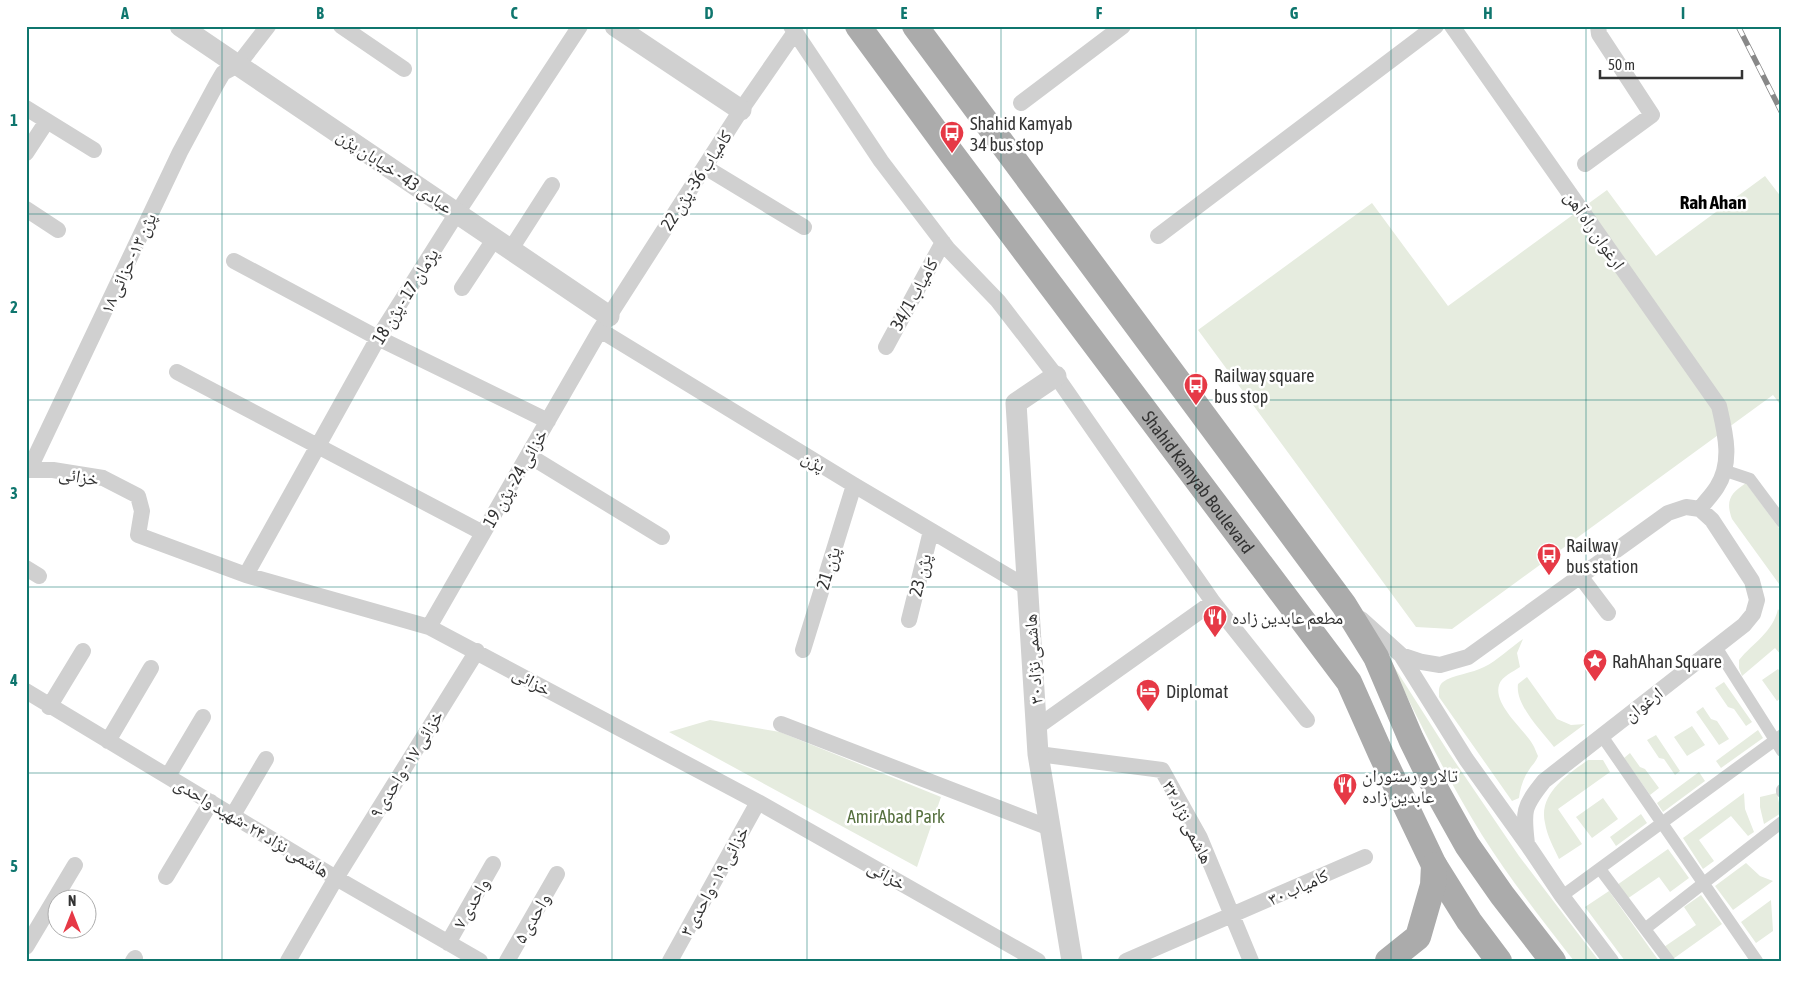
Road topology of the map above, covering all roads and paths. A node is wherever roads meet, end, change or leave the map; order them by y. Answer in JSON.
{"nodes":[{"id":1,"x":180,"y":26,"type":"edge"},
{"id":2,"x":268,"y":26,"type":"edge"},
{"id":3,"x":341,"y":26,"type":"edge"},
{"id":4,"x":580,"y":26,"type":"edge"},
{"id":5,"x":615,"y":26,"type":"edge"},
{"id":6,"x":858,"y":26,"type":"edge"},
{"id":7,"x":915,"y":26,"type":"edge"},
{"id":8,"x":1123,"y":26,"type":"edge"},
{"id":9,"x":1436,"y":26,"type":"edge"},
{"id":10,"x":1452,"y":26,"type":"edge"},
{"id":11,"x":1598,"y":26,"type":"edge"},
{"id":12,"x":793,"y":29,"type":"edge"},
{"id":13,"x":238,"y":65,"type":"junction"},
{"id":14,"x":404,"y":69,"type":"dead end"},
{"id":15,"x":1021,"y":103,"type":"dead end"},
{"id":16,"x":26,"y":108,"type":"edge"},
{"id":17,"x":741,"y":110,"type":"junction"},
{"id":18,"x":48,"y":121,"type":"junction"},
{"id":19,"x":94,"y":150,"type":"dead end"},
{"id":20,"x":26,"y":153,"type":"edge"},
{"id":21,"x":1585,"y":164,"type":"dead end"},
{"id":22,"x":705,"y":167,"type":"junction"},
{"id":23,"x":552,"y":185,"type":"dead end"},
{"id":24,"x":26,"y":209,"type":"edge"},
{"id":25,"x":457,"y":213,"type":"junction"},
{"id":26,"x":804,"y":227,"type":"dead end"},
{"id":27,"x":58,"y":230,"type":"dead end"},
{"id":28,"x":1158,"y":236,"type":"dead end"},
{"id":29,"x":943,"y":242,"type":"junction"},
{"id":30,"x":503,"y":244,"type":"junction"},
{"id":31,"x":234,"y":261,"type":"dead end"},
{"id":32,"x":462,"y":288,"type":"dead end"},
{"id":33,"x":605,"y":323,"type":"junction"},
{"id":34,"x":378,"y":338,"type":"junction"},
{"id":35,"x":886,"y":347,"type":"dead end"},
{"id":36,"x":177,"y":372,"type":"dead end"},
{"id":37,"x":1056,"y":376,"type":"junction"},
{"id":38,"x":548,"y":421,"type":"junction"},
{"id":39,"x":318,"y":447,"type":"junction"},
{"id":40,"x":528,"y":455,"type":"junction"},
{"id":41,"x":28,"y":470,"type":"edge"},
{"id":42,"x":1723,"y":470,"type":"junction"},
{"id":43,"x":854,"y":485,"type":"junction"},
{"id":44,"x":1700,"y":509,"type":"junction"},
{"id":45,"x":1782,"y":522,"type":"edge"},
{"id":46,"x":931,"y":531,"type":"junction"},
{"id":47,"x":483,"y":533,"type":"junction"},
{"id":48,"x":662,"y":537,"type":"dead end"},
{"id":49,"x":246,"y":574,"type":"junction"},
{"id":50,"x":1580,"y":576,"type":"junction"},
{"id":51,"x":1028,"y":588,"type":"junction"},
{"id":52,"x":1214,"y":602,"type":"junction"},
{"id":53,"x":1344,"y":605,"type":"junction"},
{"id":54,"x":1608,"y":613,"type":"dead end"},
{"id":55,"x":909,"y":620,"type":"dead end"},
{"id":56,"x":429,"y":627,"type":"junction"},
{"id":57,"x":1716,"y":647,"type":"junction"},
{"id":58,"x":803,"y":650,"type":"dead end"},
{"id":59,"x":477,"y":651,"type":"junction"},
{"id":60,"x":82,"y":652,"type":"dead end"},
{"id":61,"x":1402,"y":655,"type":"junction"},
{"id":62,"x":151,"y":668,"type":"dead end"},
{"id":63,"x":26,"y":692,"type":"edge"},
{"id":64,"x":50,"y":706,"type":"junction"},
{"id":65,"x":203,"y":717,"type":"dead end"},
{"id":66,"x":1307,"y":720,"type":"dead end"},
{"id":67,"x":781,"y":724,"type":"dead end"},
{"id":68,"x":1037,"y":727,"type":"junction"},
{"id":69,"x":1602,"y":736,"type":"junction"},
{"id":70,"x":108,"y":741,"type":"junction"},
{"id":71,"x":1780,"y":742,"type":"edge"},
{"id":72,"x":1038,"y":754,"type":"junction"},
{"id":73,"x":266,"y":759,"type":"dead end"},
{"id":74,"x":168,"y":776,"type":"junction"},
{"id":75,"x":211,"y":802,"type":"junction"},
{"id":76,"x":758,"y":802,"type":"junction"},
{"id":77,"x":233,"y":815,"type":"junction"},
{"id":78,"x":1782,"y":822,"type":"edge"},
{"id":79,"x":1662,"y":824,"type":"junction"},
{"id":80,"x":1050,"y":828,"type":"junction"},
{"id":81,"x":1527,"y":844,"type":"junction"},
{"id":82,"x":1365,"y":857,"type":"dead end"},
{"id":83,"x":493,"y":864,"type":"dead end"},
{"id":84,"x":75,"y":865,"type":"dead end"},
{"id":85,"x":1434,"y":865,"type":"junction"},
{"id":86,"x":1600,"y":868,"type":"junction"},
{"id":87,"x":558,"y":874,"type":"dead end"},
{"id":88,"x":166,"y":877,"type":"dead end"},
{"id":89,"x":336,"y":878,"type":"junction"},
{"id":90,"x":1703,"y":884,"type":"junction"},
{"id":91,"x":1562,"y":896,"type":"junction"},
{"id":92,"x":1231,"y":916,"type":"junction"},
{"id":93,"x":1646,"y":928,"type":"junction"},
{"id":94,"x":448,"y":943,"type":"junction"},
{"id":95,"x":26,"y":947,"type":"edge"},
{"id":96,"x":1403,"y":957,"type":"edge"},
{"id":97,"x":288,"y":961,"type":"edge"},
{"id":98,"x":480,"y":961,"type":"edge"},
{"id":99,"x":507,"y":961,"type":"edge"},
{"id":100,"x":670,"y":961,"type":"edge"},
{"id":101,"x":1038,"y":961,"type":"edge"},
{"id":102,"x":1072,"y":961,"type":"edge"},
{"id":103,"x":1126,"y":961,"type":"edge"},
{"id":104,"x":1251,"y":961,"type":"edge"},
{"id":105,"x":1499,"y":961,"type":"edge"},
{"id":106,"x":1553,"y":961,"type":"edge"},
{"id":107,"x":1611,"y":961,"type":"edge"},
{"id":108,"x":1669,"y":961,"type":"edge"},
{"id":109,"x":1757,"y":961,"type":"edge"}],
"edges":[{"from":1,"to":13,"type":"street","name":"عبادی 43 - خیابان پژن"},
{"from":2,"to":13,"type":"street","name":"پژن ۱۳- حزائی ۱۸"},
{"from":3,"to":14,"type":"street"},
{"from":4,"to":25,"type":"street","name":"پژمان 17 - پژن 18"},
{"from":5,"to":17,"type":"street"},
{"from":6,"to":85,"type":"main road","name":"Shahid Kamyab Boulevard"},
{"from":7,"to":53,"type":"main road"},
{"from":8,"to":15,"type":"street"},
{"from":9,"to":28,"type":"street"},
{"from":10,"to":42,"type":"street","name":"ارغوان راه آهن"},
{"from":11,"to":21,"type":"street"},
{"from":12,"to":17,"type":"street","name":"کامیاب 36- پژن 22"},
{"from":12,"to":29,"type":"street"},
{"from":13,"to":25,"type":"street","name":"عبادی 43 - خیابان پژن"},
{"from":13,"to":41,"type":"street","name":"پژن ۱۳- حزائی ۱۸"},
{"from":16,"to":18,"type":"street"},
{"from":17,"to":22,"type":"street","name":"کامیاب 36- پژن 22"},
{"from":18,"to":19,"type":"street"},
{"from":18,"to":20,"type":"street"},
{"from":22,"to":26,"type":"street"},
{"from":22,"to":33,"type":"street","name":"کامیاب 36- پژن 22"},
{"from":23,"to":30,"type":"street"},
{"from":24,"to":27,"type":"street"},
{"from":25,"to":30,"type":"street","name":"عبادی 43 - خیابان پژن"},
{"from":25,"to":34,"type":"street","name":"پژمان 17 - پژن 18"},
{"from":29,"to":35,"type":"street","name":"کامیاب 34/1"},
{"from":29,"to":37,"type":"street"},
{"from":30,"to":32,"type":"street"},
{"from":30,"to":33,"type":"street","name":"عبادی 43 - خیابان پژن"},
{"from":31,"to":34,"type":"street"},
{"from":33,"to":38,"type":"street","name":"خزائی 24- پژن 19"},
{"from":33,"to":43,"type":"street","name":"پژن"},
{"from":34,"to":38,"type":"street"},
{"from":34,"to":39,"type":"street","name":"پژمان 17 - پژن 18"},
{"from":36,"to":39,"type":"street"},
{"from":37,"to":51,"type":"street","name":"هاشمی نژاد ۳۰"},
{"from":37,"to":52,"type":"street"},
{"from":38,"to":40,"type":"street","name":"خزائی 24- پژن 19"},
{"from":39,"to":47,"type":"street"},
{"from":39,"to":49,"type":"street","name":"پژمان 17 - پژن 18"},
{"from":40,"to":47,"type":"street","name":"خزائی 24- پژن 19"},
{"from":40,"to":48,"type":"street"},
{"from":41,"to":49,"type":"street","name":"خزائی"},
{"from":42,"to":44,"type":"street"},
{"from":42,"to":45,"type":"street"},
{"from":43,"to":46,"type":"street","name":"پژن"},
{"from":43,"to":58,"type":"street","name":"پژن 21"},
{"from":44,"to":50,"type":"street"},
{"from":44,"to":57,"type":"street","name":"ارغوان"},
{"from":46,"to":51,"type":"street","name":"پژن"},
{"from":46,"to":55,"type":"street","name":"پژن 23"},
{"from":47,"to":56,"type":"street","name":"خزائی 24- پژن 19"},
{"from":49,"to":56,"type":"street","name":"خزائی"},
{"from":50,"to":54,"type":"street"},
{"from":50,"to":61,"type":"street"},
{"from":51,"to":68,"type":"street","name":"هاشمی نژاد ۳۰"},
{"from":52,"to":66,"type":"street"},
{"from":52,"to":68,"type":"street"},
{"from":53,"to":61,"type":"street"},
{"from":53,"to":106,"type":"main road"},
{"from":56,"to":59,"type":"street","name":"خزائی"},
{"from":57,"to":69,"type":"street","name":"ارغوان"},
{"from":57,"to":71,"type":"street"},
{"from":59,"to":76,"type":"street","name":"خزائی"},
{"from":59,"to":89,"type":"street","name":"خزائی ۱۷ - واحدی ۹"},
{"from":60,"to":64,"type":"street"},
{"from":61,"to":81,"type":"street"},
{"from":62,"to":70,"type":"street"},
{"from":63,"to":64,"type":"street","name":"هاشمی نژاد ۲۴ -شهید واحدی"},
{"from":64,"to":70,"type":"street","name":"هاشمی نژاد ۲۴ -شهید واحدی"},
{"from":65,"to":74,"type":"street"},
{"from":67,"to":80,"type":"street"},
{"from":68,"to":72,"type":"street","name":"هاشمی نژاد ۳۰"},
{"from":69,"to":79,"type":"street"},
{"from":69,"to":81,"type":"street","name":"ارغوان"},
{"from":70,"to":74,"type":"street","name":"هاشمی نژاد ۲۴ -شهید واحدی"},
{"from":71,"to":79,"type":"street"},
{"from":72,"to":80,"type":"street","name":"هاشمی نژاد ۳۰"},
{"from":72,"to":92,"type":"street","name":"هاشمی نژاد ۳۲"},
{"from":73,"to":77,"type":"street"},
{"from":74,"to":75,"type":"street","name":"هاشمی نژاد ۲۴ -شهید واحدی"},
{"from":75,"to":77,"type":"street","name":"هاشمی نژاد ۲۴ -شهید واحدی"},
{"from":75,"to":88,"type":"street"},
{"from":76,"to":100,"type":"street","name":"خزائی ۱۹ - واحدی ۳"},
{"from":76,"to":101,"type":"street","name":"خزائی"},
{"from":77,"to":89,"type":"street","name":"هاشمی نژاد ۲۴ -شهید واحدی"},
{"from":78,"to":90,"type":"street"},
{"from":79,"to":86,"type":"street"},
{"from":79,"to":90,"type":"street"},
{"from":80,"to":102,"type":"street","name":"هاشمی نژاد ۳۰"},
{"from":81,"to":91,"type":"street"},
{"from":82,"to":92,"type":"street","name":"کامیاب ۳۰"},
{"from":83,"to":94,"type":"street","name":"واحدی ۷"},
{"from":84,"to":95,"type":"street"},
{"from":85,"to":96,"type":"main road"},
{"from":85,"to":105,"type":"main road","name":"Shahid Kamyab Boulevard"},
{"from":86,"to":91,"type":"street"},
{"from":86,"to":93,"type":"street"},
{"from":87,"to":99,"type":"street","name":"واحدی ۵"},
{"from":89,"to":94,"type":"street","name":"هاشمی نژاد ۲۴ -شهید واحدی"},
{"from":89,"to":97,"type":"street","name":"خزائی ۱۷ - واحدی ۹"},
{"from":90,"to":93,"type":"street"},
{"from":90,"to":109,"type":"street"},
{"from":91,"to":107,"type":"street"},
{"from":92,"to":103,"type":"street","name":"کامیاب ۳۰"},
{"from":92,"to":104,"type":"street","name":"هاشمی نژاد ۳۲"},
{"from":93,"to":108,"type":"street"},
{"from":94,"to":98,"type":"street","name":"هاشمی نژاد ۲۴ -شهید واحدی"}]}
